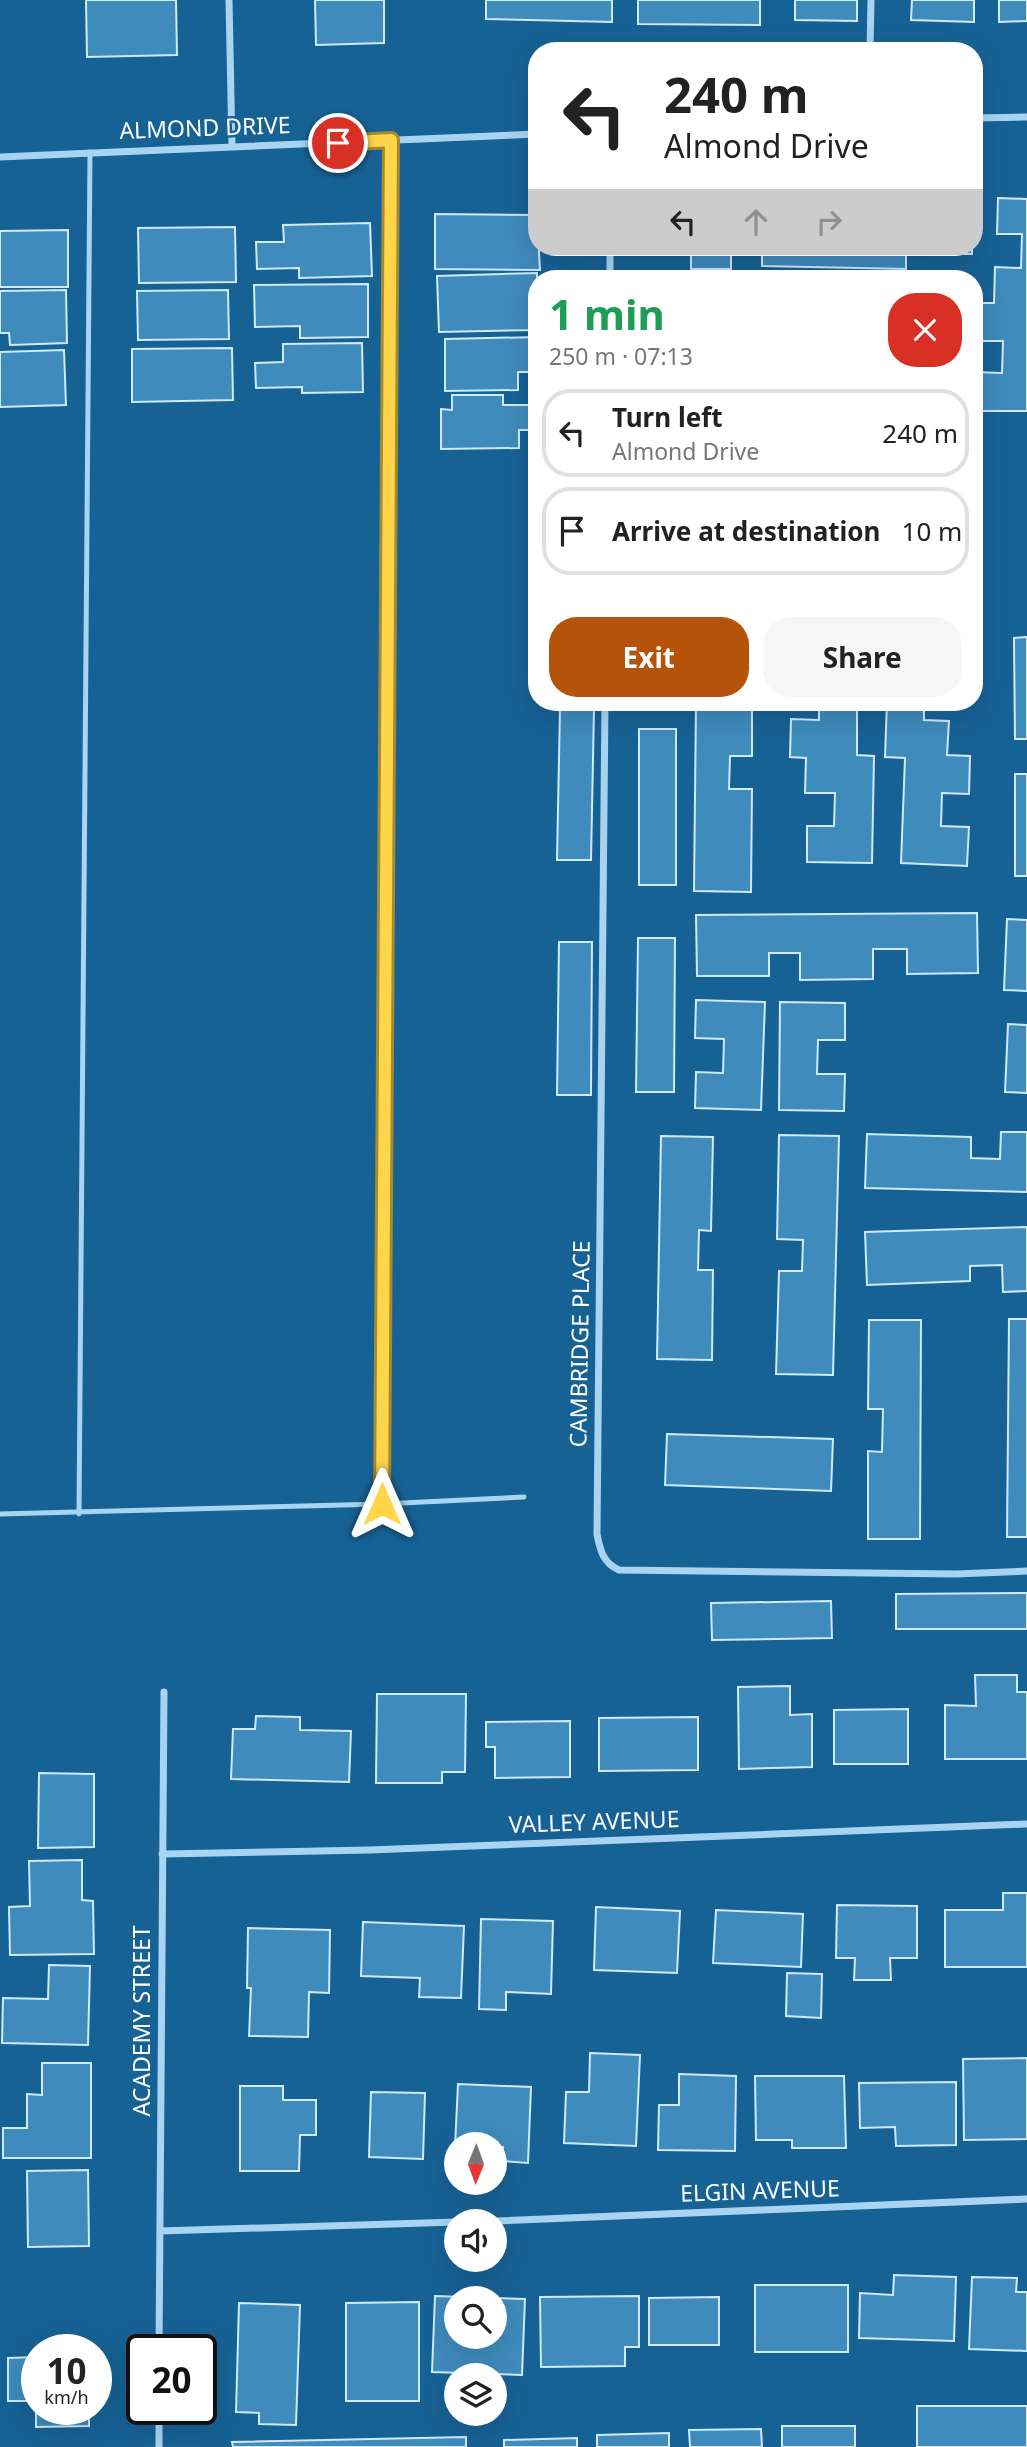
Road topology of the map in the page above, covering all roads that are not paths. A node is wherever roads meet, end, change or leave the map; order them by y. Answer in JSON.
{"nodes":[{"id":1,"x":229,"y":0,"type":"edge"},
{"id":2,"x":871,"y":0,"type":"edge"},
{"id":3,"x":870,"y":42,"type":"edge"},
{"id":4,"x":1027,"y":117,"type":"edge"},
{"id":5,"x":983,"y":118,"type":"edge"},
{"id":6,"x":528,"y":134,"type":"edge"},
{"id":7,"x":391,"y":140,"type":"junction"},
{"id":8,"x":232,"y":147,"type":"junction"},
{"id":9,"x":90,"y":151,"type":"junction"},
{"id":10,"x":0,"y":157,"type":"edge"},
{"id":11,"x":605,"y":711,"type":"edge"},
{"id":12,"x":524,"y":1497,"type":"dead end"},
{"id":13,"x":382,"y":1504,"type":"junction"},
{"id":14,"x":0,"y":1514,"type":"edge"},
{"id":15,"x":79,"y":1514,"type":"junction"},
{"id":16,"x":1027,"y":1571,"type":"edge"},
{"id":17,"x":164,"y":1692,"type":"dead end"},
{"id":18,"x":1027,"y":1824,"type":"edge"},
{"id":19,"x":162,"y":1854,"type":"junction"},
{"id":20,"x":1027,"y":2199,"type":"edge"},
{"id":21,"x":507,"y":2221,"type":"edge"},
{"id":22,"x":444,"y":2222,"type":"edge"},
{"id":23,"x":160,"y":2231,"type":"junction"},
{"id":24,"x":159,"y":2334,"type":"edge"},
{"id":25,"x":159,"y":2425,"type":"edge"},
{"id":26,"x":159,"y":2447,"type":"edge"}],
"edges":[{"from":1,"to":8,"type":"street"},
{"from":2,"to":3,"type":"street"},
{"from":4,"to":5,"type":"street"},
{"from":6,"to":7,"type":"street","name":"ALMOND DRIVE"},
{"from":7,"to":8,"type":"street","name":"ALMOND DRIVE"},
{"from":7,"to":13,"type":"lane"},
{"from":8,"to":9,"type":"street","name":"ALMOND DRIVE"},
{"from":9,"to":10,"type":"street","name":"ALMOND DRIVE"},
{"from":9,"to":15,"type":"lane"},
{"from":11,"to":16,"type":"street","name":"CAMBRIDGE PLACE"},
{"from":12,"to":13,"type":"lane"},
{"from":13,"to":15,"type":"lane"},
{"from":14,"to":15,"type":"lane"},
{"from":17,"to":19,"type":"street","name":"ACADEMY STREET"},
{"from":18,"to":19,"type":"street","name":"VALLEY AVENUE"},
{"from":19,"to":23,"type":"street","name":"ACADEMY STREET"},
{"from":20,"to":21,"type":"street","name":"ELGIN AVENUE"},
{"from":22,"to":23,"type":"street"},
{"from":23,"to":24,"type":"street","name":"ACADEMY STREET"},
{"from":25,"to":26,"type":"street"}]}
